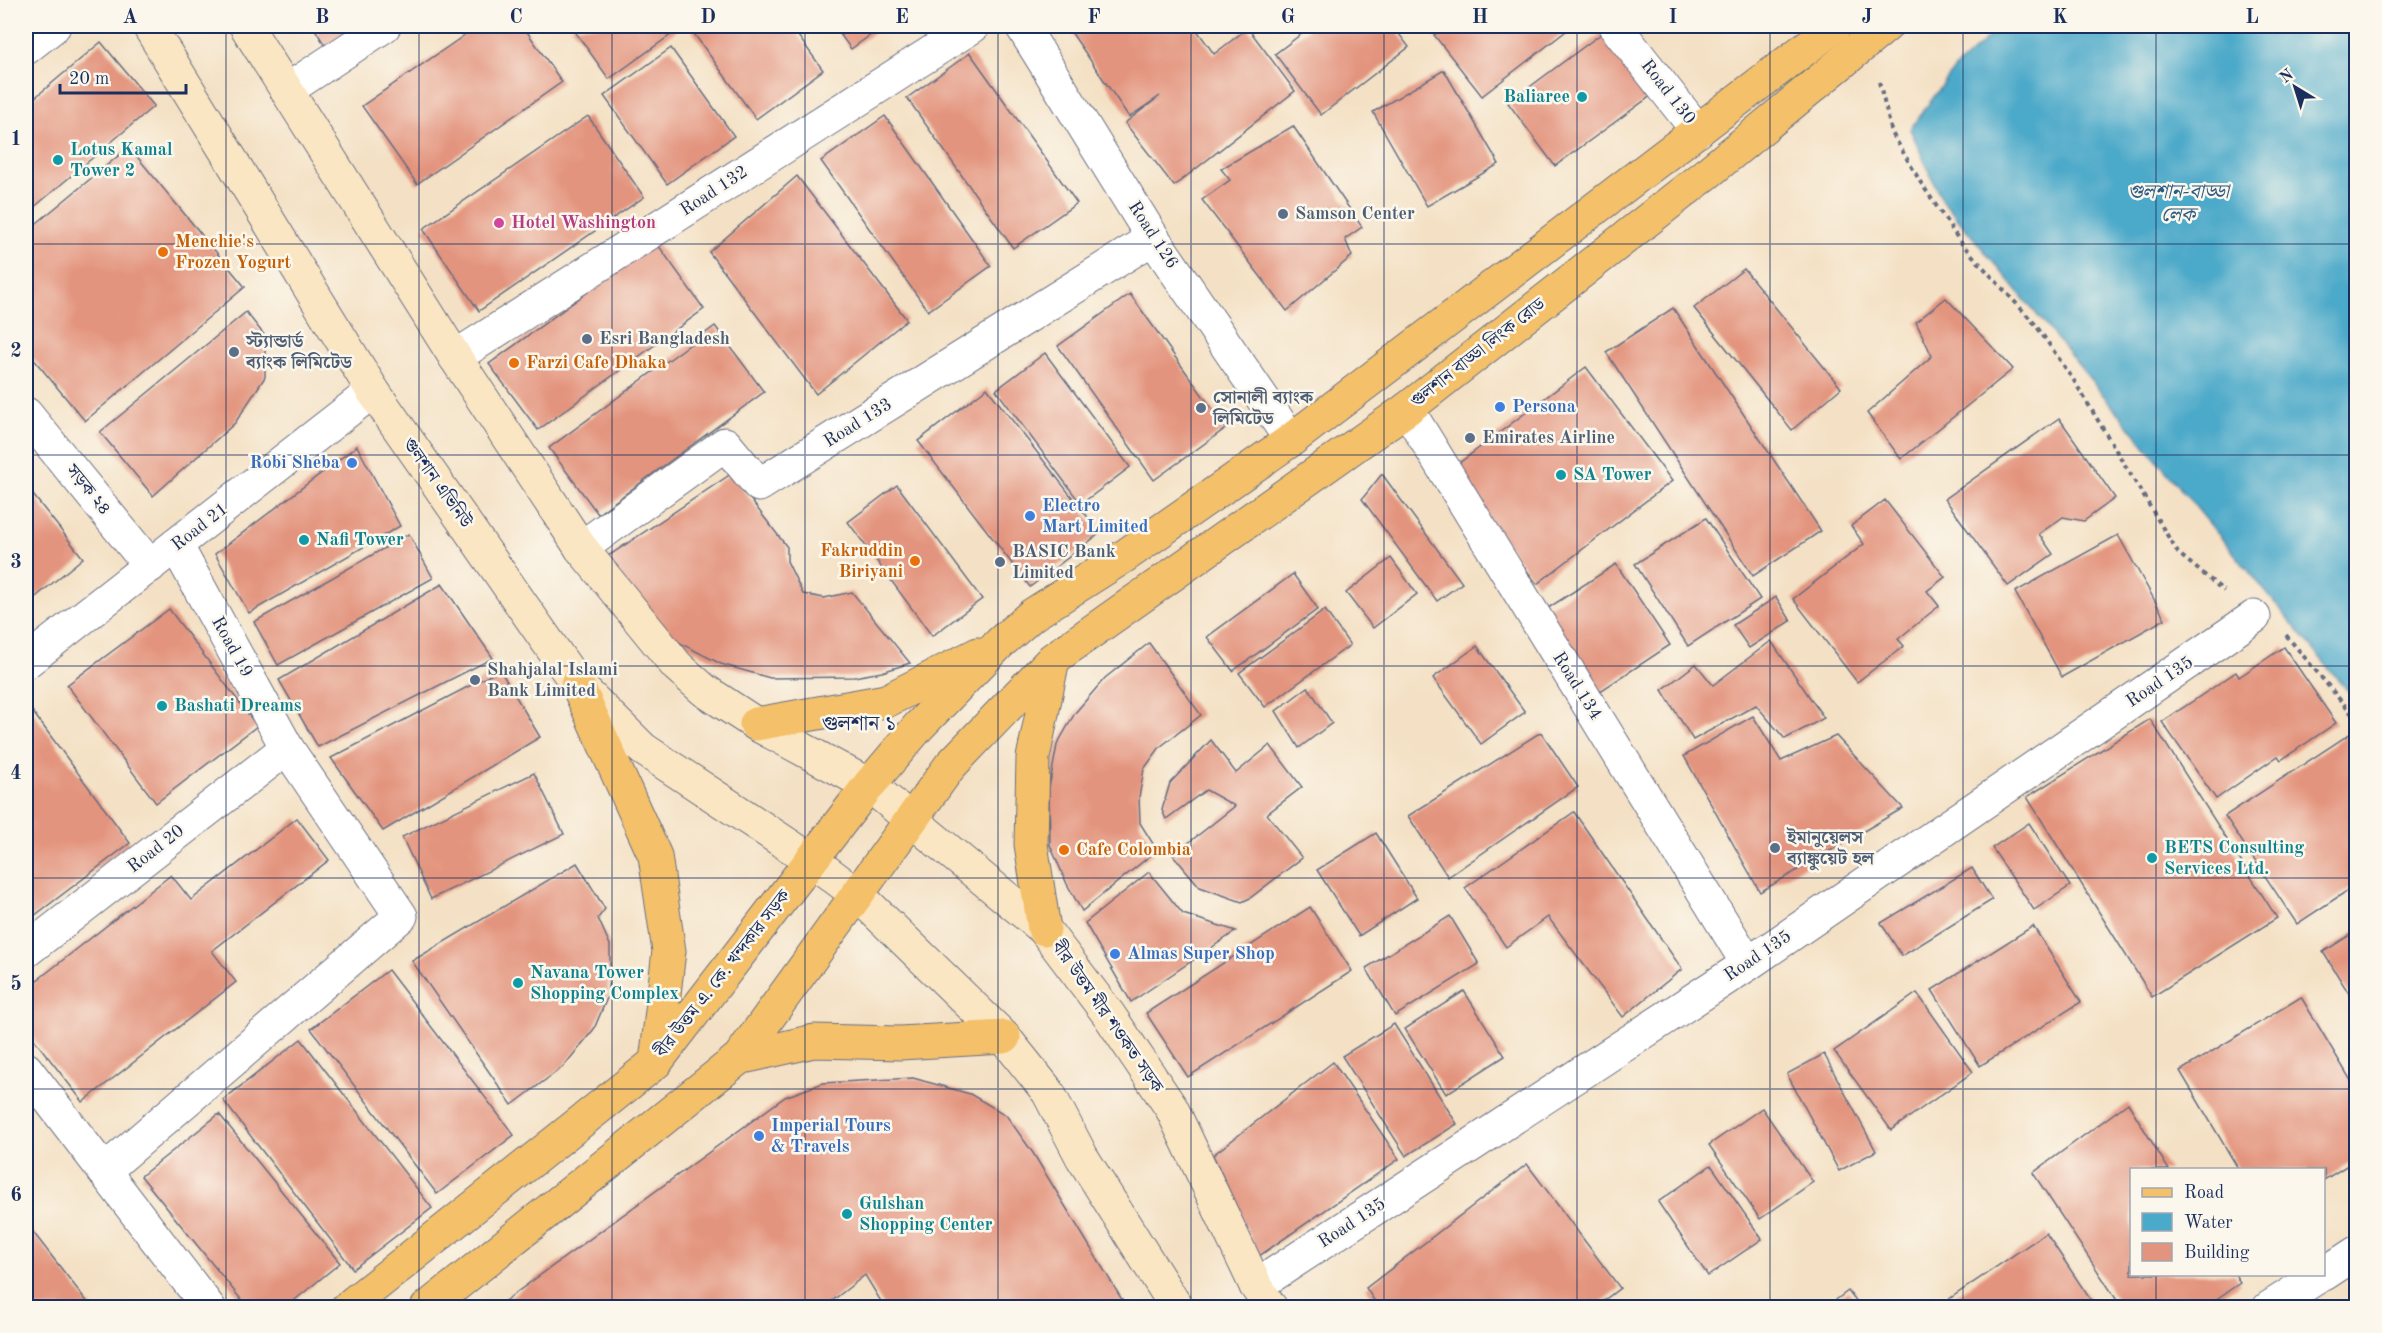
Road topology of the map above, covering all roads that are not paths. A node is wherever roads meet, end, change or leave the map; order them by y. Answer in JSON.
{"nodes":[{"id":1,"x":54,"y":26,"type":"edge"},
{"id":2,"x":150,"y":26,"type":"edge"},
{"id":3,"x":246,"y":26,"type":"edge"},
{"id":4,"x":384,"y":26,"type":"edge"},
{"id":5,"x":973,"y":26,"type":"edge"},
{"id":6,"x":1022,"y":26,"type":"edge"},
{"id":7,"x":1615,"y":26,"type":"edge"},
{"id":8,"x":1637,"y":26,"type":"edge"},
{"id":9,"x":1835,"y":26,"type":"edge"},
{"id":10,"x":1876,"y":35,"type":"edge"},
{"id":11,"x":26,"y":48,"type":"edge"},
{"id":12,"x":287,"y":90,"type":"junction"},
{"id":13,"x":1705,"y":125,"type":"junction"},
{"id":14,"x":1153,"y":238,"type":"junction"},
{"id":15,"x":455,"y":357,"type":"junction"},
{"id":16,"x":373,"y":391,"type":"junction"},
{"id":17,"x":1407,"y":409,"type":"junction"},
{"id":18,"x":26,"y":414,"type":"edge"},
{"id":19,"x":1291,"y":440,"type":"junction"},
{"id":20,"x":176,"y":545,"type":"junction"},
{"id":21,"x":581,"y":548,"type":"junction"},
{"id":22,"x":150,"y":566,"type":"junction"},
{"id":23,"x":2254,"y":617,"type":"road end"},
{"id":24,"x":1000,"y":642,"type":"junction"},
{"id":25,"x":1053,"y":659,"type":"junction"},
{"id":26,"x":26,"y":662,"type":"edge"},
{"id":27,"x":577,"y":684,"type":"junction"},
{"id":28,"x":756,"y":724,"type":"junction"},
{"id":29,"x":287,"y":748,"type":"junction"},
{"id":30,"x":868,"y":785,"type":"junction"},
{"id":31,"x":911,"y":820,"type":"junction"},
{"id":32,"x":812,"y":861,"type":"junction"},
{"id":33,"x":858,"y":895,"type":"junction"},
{"id":34,"x":1044,"y":929,"type":"junction"},
{"id":35,"x":26,"y":951,"type":"edge"},
{"id":36,"x":1748,"y":964,"type":"junction"},
{"id":37,"x":1004,"y":1037,"type":"junction"},
{"id":38,"x":739,"y":1058,"type":"junction"},
{"id":39,"x":656,"y":1062,"type":"junction"},
{"id":40,"x":26,"y":1069,"type":"edge"},
{"id":41,"x":104,"y":1171,"type":"junction"},
{"id":42,"x":2356,"y":1253,"type":"edge"},
{"id":43,"x":2325,"y":1273,"type":"edge"},
{"id":44,"x":2320,"y":1276,"type":"edge"},
{"id":45,"x":1263,"y":1297,"type":"edge"},
{"id":46,"x":208,"y":1308,"type":"edge"},
{"id":47,"x":347,"y":1308,"type":"edge"},
{"id":48,"x":427,"y":1308,"type":"edge"},
{"id":49,"x":1177,"y":1308,"type":"edge"},
{"id":50,"x":2269,"y":1308,"type":"edge"}],
"edges":[{"from":1,"to":11,"type":"street"},
{"from":2,"to":16,"type":"main road","name":"গুলশান এভিনিউ"},
{"from":3,"to":12,"type":"main road"},
{"from":4,"to":12,"type":"street"},
{"from":5,"to":15,"type":"street","name":"Road 132"},
{"from":6,"to":14,"type":"street","name":"Road 126"},
{"from":7,"to":13,"type":"street","name":"Road 130"},
{"from":8,"to":13,"type":"street"},
{"from":9,"to":13,"type":"main road"},
{"from":10,"to":17,"type":"main road","name":"গুলশান বাড্ডা লিংক রোড"},
{"from":12,"to":15,"type":"main road"},
{"from":13,"to":19,"type":"main road"},
{"from":14,"to":19,"type":"street","name":"Road 126"},
{"from":14,"to":21,"type":"street","name":"Road 133"},
{"from":15,"to":21,"type":"main road"},
{"from":16,"to":20,"type":"street","name":"Road 21"},
{"from":16,"to":27,"type":"main road","name":"গুলশান এভিনিউ"},
{"from":17,"to":25,"type":"main road","name":"গুলশান বাড্ডা লিংক রোড"},
{"from":17,"to":36,"type":"street","name":"Road 134"},
{"from":18,"to":22,"type":"street","name":"সড়ক ২৪"},
{"from":19,"to":24,"type":"main road"},
{"from":20,"to":22,"type":"street","name":"Road 21"},
{"from":20,"to":29,"type":"street","name":"Road 19"},
{"from":21,"to":28,"type":"main road"},
{"from":22,"to":26,"type":"street","name":"Road 21"},
{"from":23,"to":36,"type":"street","name":"Road 135"},
{"from":24,"to":28,"type":"main road"},
{"from":24,"to":30,"type":"main road","name":"বীর উত্তম এ. কে. খন্দকার সড়ক"},
{"from":25,"to":31,"type":"main road"},
{"from":25,"to":34,"type":"main road"},
{"from":27,"to":32,"type":"main road","name":"গুলশান এভিনিউ"},
{"from":27,"to":39,"type":"main road"},
{"from":28,"to":30,"type":"main road"},
{"from":29,"to":35,"type":"street","name":"Road 20"},
{"from":29,"to":41,"type":"street","name":"Road 19"},
{"from":30,"to":31,"type":"main road","name":"বীর উত্তম মীর শওকত সড়ক"},
{"from":30,"to":32,"type":"main road","name":"বীর উত্তম এ. কে. খন্দকার সড়ক"},
{"from":31,"to":33,"type":"main road"},
{"from":31,"to":34,"type":"main road","name":"বীর উত্তম মীর শওকত সড়ক"},
{"from":32,"to":33,"type":"main road"},
{"from":32,"to":39,"type":"main road","name":"বীর উত্তম এ. কে. খন্দকার সড়ক"},
{"from":33,"to":37,"type":"main road"},
{"from":33,"to":38,"type":"main road"},
{"from":34,"to":45,"type":"main road","name":"বীর উত্তম মীর শওকত সড়ক"},
{"from":36,"to":45,"type":"street","name":"Road 135"},
{"from":37,"to":38,"type":"main road"},
{"from":37,"to":49,"type":"main road"},
{"from":38,"to":48,"type":"main road"},
{"from":39,"to":47,"type":"main road","name":"বীর উত্তম এ. কে. খন্দকার সড়ক"},
{"from":40,"to":41,"type":"street"},
{"from":41,"to":46,"type":"street"},
{"from":42,"to":43,"type":"street"},
{"from":44,"to":50,"type":"street"}]}
